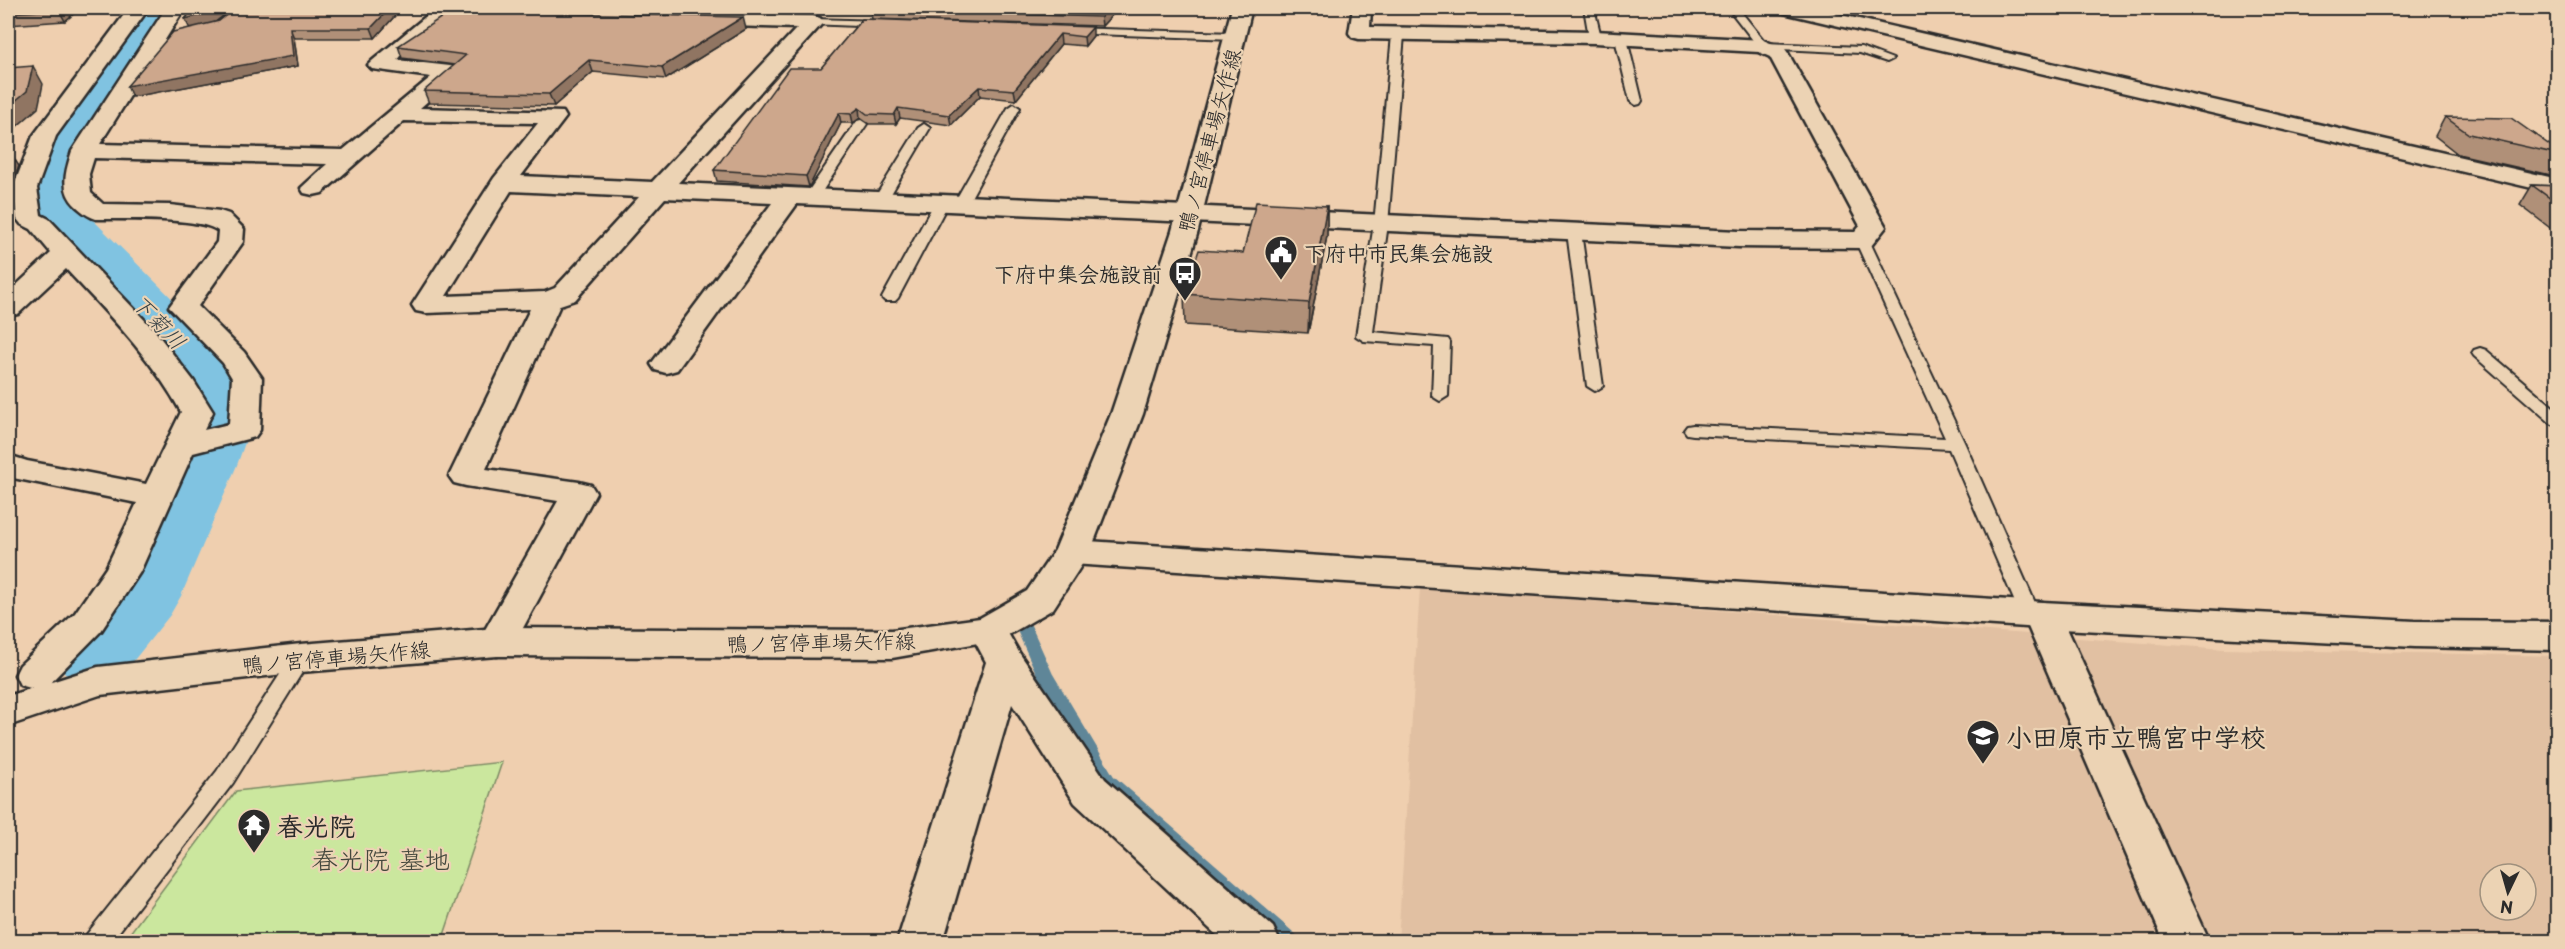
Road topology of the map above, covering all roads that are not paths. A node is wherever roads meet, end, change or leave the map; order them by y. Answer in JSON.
{"nodes":[{"id":1,"x":140,"y":8,"type":"edge"},
{"id":2,"x":175,"y":8,"type":"edge"},
{"id":3,"x":1362,"y":8,"type":"edge"},
{"id":4,"x":1589,"y":8,"type":"edge"},
{"id":5,"x":1733,"y":8,"type":"edge"},
{"id":6,"x":1788,"y":8,"type":"edge"},
{"id":7,"x":450,"y":12,"type":"edge"},
{"id":8,"x":819,"y":15,"type":"edge"},
{"id":9,"x":673,"y":18,"type":"edge"},
{"id":10,"x":1239,"y":22,"type":"edge"},
{"id":11,"x":895,"y":25,"type":"edge"},
{"id":12,"x":1059,"y":30,"type":"edge"},
{"id":13,"x":1398,"y":35,"type":"junction"},
{"id":14,"x":1595,"y":37,"type":"junction"},
{"id":15,"x":1621,"y":39,"type":"junction"},
{"id":16,"x":1763,"y":46,"type":"junction"},
{"id":17,"x":1887,"y":59,"type":"dead end"},
{"id":18,"x":1636,"y":101,"type":"dead end"},
{"id":19,"x":1014,"y":108,"type":"dead end"},
{"id":20,"x":398,"y":114,"type":"junction"},
{"id":21,"x":861,"y":124,"type":"dead end"},
{"id":22,"x":924,"y":128,"type":"dead end"},
{"id":23,"x":45,"y":136,"type":"junction"},
{"id":24,"x":17,"y":151,"type":"dead end"},
{"id":25,"x":84,"y":151,"type":"junction"},
{"id":26,"x":348,"y":157,"type":"junction"},
{"id":27,"x":503,"y":183,"type":"junction"},
{"id":28,"x":313,"y":188,"type":"dead end"},
{"id":29,"x":2558,"y":188,"type":"edge"},
{"id":30,"x":659,"y":189,"type":"junction"},
{"id":31,"x":801,"y":195,"type":"junction"},
{"id":32,"x":881,"y":199,"type":"junction"},
{"id":33,"x":952,"y":202,"type":"junction"},
{"id":34,"x":1191,"y":214,"type":"junction"},
{"id":35,"x":19,"y":221,"type":"edge"},
{"id":36,"x":1381,"y":224,"type":"junction"},
{"id":37,"x":1574,"y":232,"type":"junction"},
{"id":38,"x":1862,"y":240,"type":"junction"},
{"id":39,"x":66,"y":254,"type":"junction"},
{"id":40,"x":890,"y":298,"type":"dead end"},
{"id":41,"x":548,"y":300,"type":"junction"},
{"id":42,"x":8,"y":308,"type":"edge"},
{"id":43,"x":2480,"y":353,"type":"dead end"},
{"id":44,"x":666,"y":364,"type":"dead end"},
{"id":45,"x":1594,"y":386,"type":"dead end"},
{"id":46,"x":1440,"y":396,"type":"dead end"},
{"id":47,"x":2558,"y":420,"type":"edge"},
{"id":48,"x":1693,"y":430,"type":"dead end"},
{"id":49,"x":1956,"y":444,"type":"junction"},
{"id":50,"x":180,"y":446,"type":"junction"},
{"id":51,"x":8,"y":465,"type":"edge"},
{"id":52,"x":155,"y":496,"type":"junction"},
{"id":53,"x":1072,"y":552,"type":"junction"},
{"id":54,"x":2036,"y":615,"type":"junction"},
{"id":55,"x":2558,"y":636,"type":"edge"},
{"id":56,"x":497,"y":642,"type":"junction"},
{"id":57,"x":996,"y":646,"type":"junction"},
{"id":58,"x":301,"y":658,"type":"junction"},
{"id":59,"x":21,"y":676,"type":"edge"},
{"id":60,"x":98,"y":681,"type":"junction"},
{"id":61,"x":8,"y":711,"type":"edge"},
{"id":62,"x":96,"y":942,"type":"edge"},
{"id":63,"x":920,"y":942,"type":"edge"},
{"id":64,"x":1257,"y":942,"type":"edge"},
{"id":65,"x":2187,"y":942,"type":"edge"}],
"edges":[{"from":1,"to":23,"type":"street"},
{"from":2,"to":25,"type":"street"},
{"from":3,"to":13,"type":"street"},
{"from":4,"to":14,"type":"lane"},
{"from":5,"to":16,"type":"lane"},
{"from":6,"to":29,"type":"street"},
{"from":7,"to":20,"type":"street"},
{"from":8,"to":9,"type":"street"},
{"from":8,"to":11,"type":"lane"},
{"from":8,"to":30,"type":"street"},
{"from":10,"to":12,"type":"lane"},
{"from":10,"to":34,"type":"street","name":"鴨ノ宮停車場矢作線"},
{"from":13,"to":14,"type":"street"},
{"from":13,"to":36,"type":"lane"},
{"from":14,"to":15,"type":"street"},
{"from":15,"to":16,"type":"street"},
{"from":15,"to":18,"type":"lane"},
{"from":16,"to":17,"type":"lane"},
{"from":16,"to":38,"type":"street"},
{"from":19,"to":33,"type":"lane"},
{"from":20,"to":26,"type":"street"},
{"from":20,"to":27,"type":"street"},
{"from":21,"to":31,"type":"lane"},
{"from":22,"to":32,"type":"lane"},
{"from":23,"to":24,"type":"street"},
{"from":23,"to":35,"type":"street"},
{"from":25,"to":26,"type":"street"},
{"from":25,"to":50,"type":"street"},
{"from":26,"to":28,"type":"street"},
{"from":27,"to":30,"type":"street"},
{"from":27,"to":41,"type":"street"},
{"from":30,"to":31,"type":"street"},
{"from":30,"to":41,"type":"street"},
{"from":31,"to":32,"type":"street"},
{"from":31,"to":44,"type":"street"},
{"from":32,"to":33,"type":"street"},
{"from":33,"to":34,"type":"street"},
{"from":33,"to":40,"type":"lane"},
{"from":34,"to":36,"type":"street"},
{"from":34,"to":53,"type":"street","name":"鴨ノ宮停車場矢作線"},
{"from":35,"to":39,"type":"street"},
{"from":36,"to":37,"type":"street"},
{"from":36,"to":46,"type":"lane"},
{"from":37,"to":38,"type":"street"},
{"from":37,"to":45,"type":"lane"},
{"from":38,"to":49,"type":"lane"},
{"from":39,"to":42,"type":"street"},
{"from":39,"to":50,"type":"street"},
{"from":41,"to":56,"type":"street"},
{"from":43,"to":47,"type":"lane"},
{"from":48,"to":49,"type":"lane"},
{"from":49,"to":54,"type":"lane"},
{"from":50,"to":52,"type":"street"},
{"from":51,"to":52,"type":"street"},
{"from":52,"to":59,"type":"street"},
{"from":53,"to":54,"type":"street"},
{"from":53,"to":57,"type":"street","name":"鴨ノ宮停車場矢作線"},
{"from":54,"to":55,"type":"street"},
{"from":54,"to":65,"type":"street"},
{"from":56,"to":57,"type":"street","name":"鴨ノ宮停車場矢作線"},
{"from":56,"to":58,"type":"street","name":"鴨ノ宮停車場矢作線"},
{"from":57,"to":63,"type":"street"},
{"from":57,"to":64,"type":"street"},
{"from":58,"to":60,"type":"street","name":"鴨ノ宮停車場矢作線"},
{"from":58,"to":62,"type":"lane"},
{"from":59,"to":60,"type":"street"},
{"from":60,"to":61,"type":"street","name":"鴨ノ宮停車場矢作線"}]}
